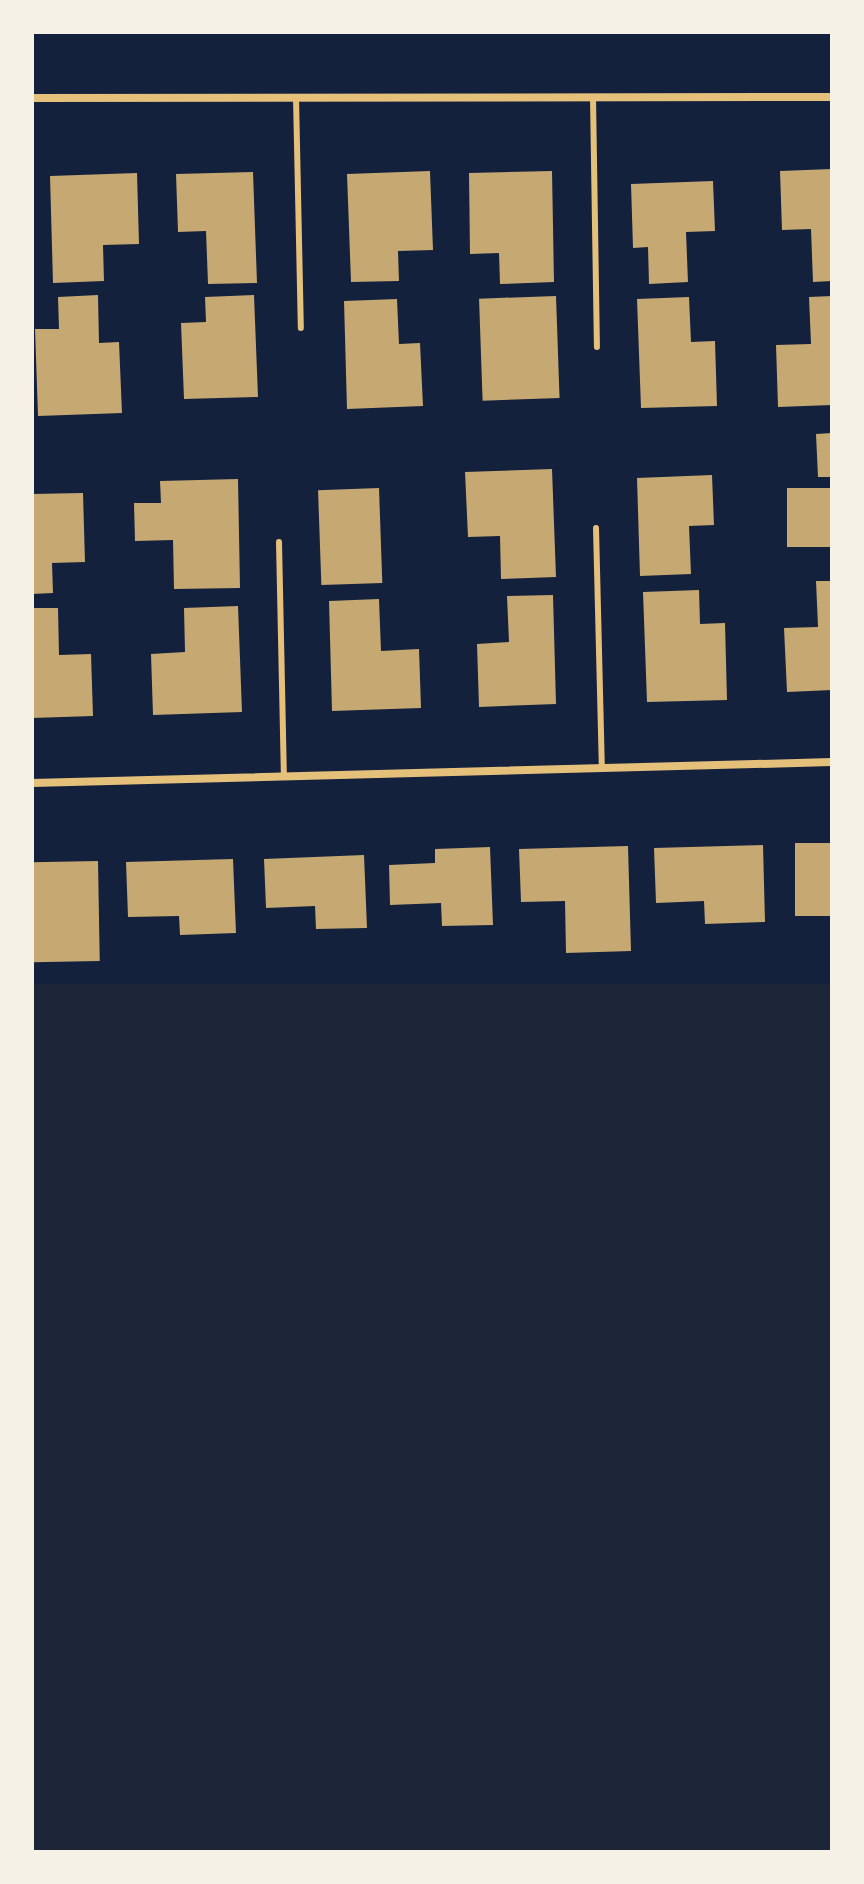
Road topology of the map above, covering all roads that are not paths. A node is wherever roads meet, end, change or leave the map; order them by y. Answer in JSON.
{"nodes":[{"id":1,"x":296,"y":97,"type":"junction"},
{"id":2,"x":593,"y":97,"type":"junction"},
{"id":3,"x":832,"y":97,"type":"edge"},
{"id":4,"x":32,"y":98,"type":"edge"},
{"id":5,"x":301,"y":328,"type":"dead end"},
{"id":6,"x":597,"y":347,"type":"dead end"},
{"id":7,"x":596,"y":528,"type":"dead end"},
{"id":8,"x":279,"y":542,"type":"dead end"},
{"id":9,"x":832,"y":762,"type":"edge"},
{"id":10,"x":602,"y":768,"type":"junction"},
{"id":11,"x":284,"y":776,"type":"junction"},
{"id":12,"x":32,"y":783,"type":"edge"}],
"edges":[{"from":1,"to":2,"type":"street"},
{"from":1,"to":4,"type":"street"},
{"from":1,"to":5,"type":"lane"},
{"from":2,"to":3,"type":"street"},
{"from":2,"to":6,"type":"lane"},
{"from":7,"to":10,"type":"lane"},
{"from":8,"to":11,"type":"lane"},
{"from":9,"to":10,"type":"street"},
{"from":10,"to":11,"type":"street"},
{"from":11,"to":12,"type":"street"}]}
